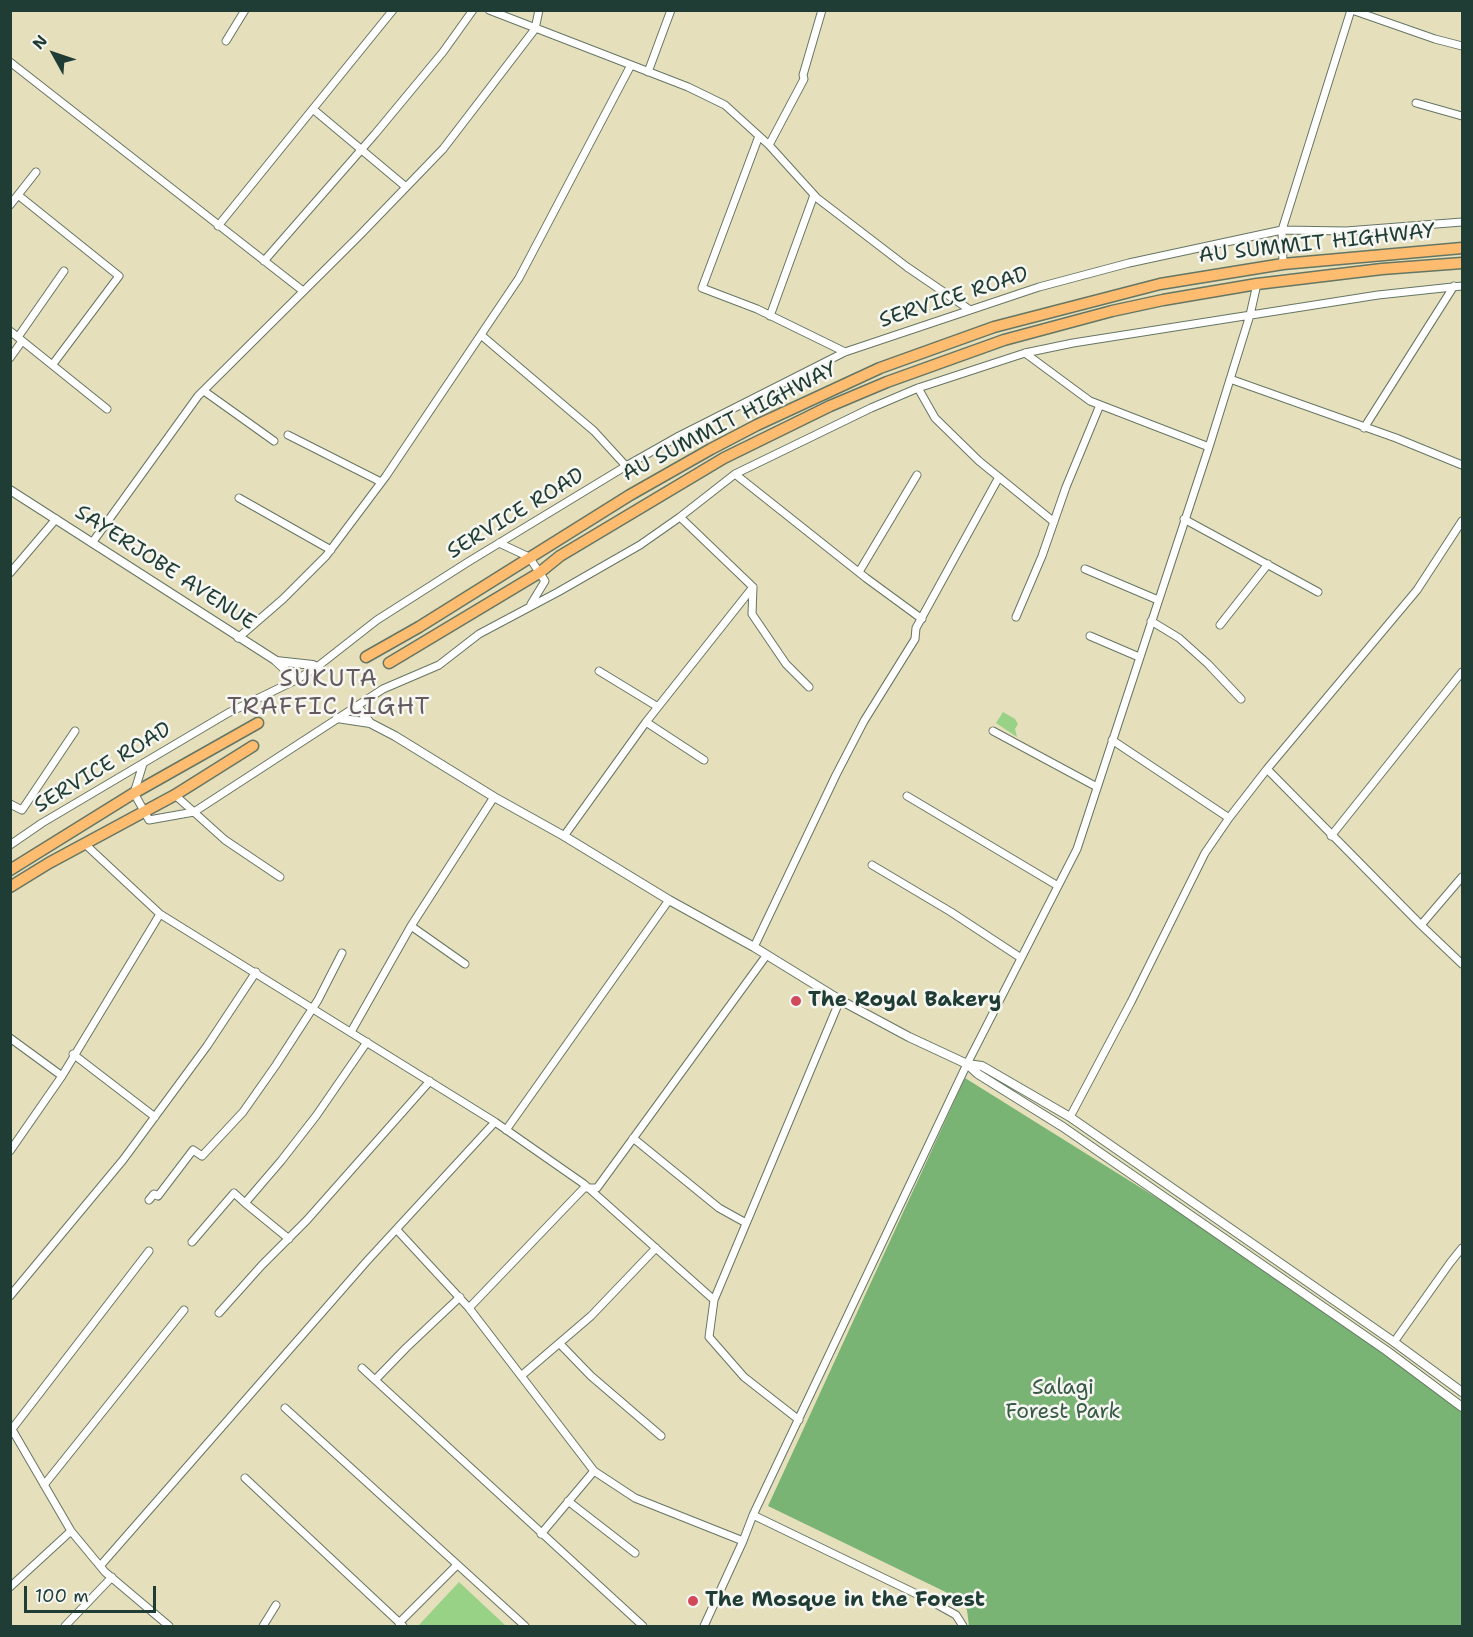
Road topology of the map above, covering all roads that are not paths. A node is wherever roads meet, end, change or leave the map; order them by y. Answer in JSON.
{"nodes":[{"id":1,"x":244,"y":10,"type":"edge"},
{"id":2,"x":393,"y":10,"type":"edge"},
{"id":3,"x":473,"y":10,"type":"edge"},
{"id":4,"x":489,"y":10,"type":"edge"},
{"id":5,"x":539,"y":10,"type":"edge"},
{"id":6,"x":671,"y":10,"type":"edge"},
{"id":7,"x":822,"y":10,"type":"edge"},
{"id":8,"x":1352,"y":10,"type":"edge"},
{"id":9,"x":535,"y":29,"type":"junction"},
{"id":10,"x":226,"y":41,"type":"dead end"},
{"id":11,"x":1462,"y":46,"type":"edge"},
{"id":12,"x":10,"y":62,"type":"edge"},
{"id":13,"x":631,"y":65,"type":"junction"},
{"id":14,"x":648,"y":72,"type":"junction"},
{"id":15,"x":1416,"y":104,"type":"dead end"},
{"id":16,"x":314,"y":110,"type":"junction"},
{"id":17,"x":1462,"y":116,"type":"edge"},
{"id":18,"x":759,"y":136,"type":"junction"},
{"id":19,"x":769,"y":145,"type":"junction"},
{"id":20,"x":361,"y":149,"type":"junction"},
{"id":21,"x":36,"y":172,"type":"dead end"},
{"id":22,"x":406,"y":187,"type":"junction"},
{"id":23,"x":18,"y":195,"type":"junction"},
{"id":24,"x":814,"y":195,"type":"junction"},
{"id":25,"x":10,"y":205,"type":"edge"},
{"id":26,"x":1462,"y":222,"type":"edge"},
{"id":27,"x":218,"y":226,"type":"junction"},
{"id":28,"x":1282,"y":230,"type":"junction"},
{"id":29,"x":1462,"y":248,"type":"edge"},
{"id":30,"x":264,"y":261,"type":"junction"},
{"id":31,"x":1462,"y":263,"type":"edge"},
{"id":32,"x":1283,"y":264,"type":"junction"},
{"id":33,"x":64,"y":271,"type":"dead end"},
{"id":34,"x":1257,"y":284,"type":"junction"},
{"id":35,"x":1454,"y":286,"type":"junction"},
{"id":36,"x":1462,"y":286,"type":"edge"},
{"id":37,"x":303,"y":291,"type":"junction"},
{"id":38,"x":970,"y":310,"type":"junction"},
{"id":39,"x":1250,"y":315,"type":"junction"},
{"id":40,"x":770,"y":316,"type":"junction"},
{"id":41,"x":10,"y":331,"type":"edge"},
{"id":42,"x":481,"y":335,"type":"junction"},
{"id":43,"x":20,"y":339,"type":"junction"},
{"id":44,"x":845,"y":352,"type":"junction"},
{"id":45,"x":1025,"y":353,"type":"junction"},
{"id":46,"x":10,"y":358,"type":"edge"},
{"id":47,"x":53,"y":364,"type":"junction"},
{"id":48,"x":1230,"y":379,"type":"junction"},
{"id":49,"x":918,"y":388,"type":"junction"},
{"id":50,"x":204,"y":391,"type":"junction"},
{"id":51,"x":1100,"y":405,"type":"junction"},
{"id":52,"x":107,"y":409,"type":"dead end"},
{"id":53,"x":1364,"y":428,"type":"junction"},
{"id":54,"x":288,"y":435,"type":"dead end"},
{"id":55,"x":274,"y":441,"type":"dead end"},
{"id":56,"x":1209,"y":447,"type":"junction"},
{"id":57,"x":1462,"y":465,"type":"edge"},
{"id":58,"x":626,"y":466,"type":"junction"},
{"id":59,"x":735,"y":474,"type":"junction"},
{"id":60,"x":917,"y":475,"type":"dead end"},
{"id":61,"x":999,"y":477,"type":"junction"},
{"id":62,"x":381,"y":482,"type":"junction"},
{"id":63,"x":10,"y":490,"type":"edge"},
{"id":64,"x":240,"y":498,"type":"dead end"},
{"id":65,"x":680,"y":517,"type":"junction"},
{"id":66,"x":56,"y":519,"type":"junction"},
{"id":67,"x":1185,"y":519,"type":"junction"},
{"id":68,"x":1054,"y":522,"type":"junction"},
{"id":69,"x":1462,"y":522,"type":"edge"},
{"id":70,"x":92,"y":543,"type":"junction"},
{"id":71,"x":499,"y":543,"type":"junction"},
{"id":72,"x":331,"y":550,"type":"junction"},
{"id":73,"x":530,"y":557,"type":"junction"},
{"id":74,"x":1268,"y":564,"type":"junction"},
{"id":75,"x":1085,"y":569,"type":"dead end"},
{"id":76,"x":859,"y":572,"type":"junction"},
{"id":77,"x":10,"y":573,"type":"edge"},
{"id":78,"x":539,"y":573,"type":"junction"},
{"id":79,"x":753,"y":587,"type":"junction"},
{"id":80,"x":1318,"y":592,"type":"dead end"},
{"id":81,"x":1158,"y":600,"type":"junction"},
{"id":82,"x":530,"y":607,"type":"junction"},
{"id":83,"x":1016,"y":617,"type":"dead end"},
{"id":84,"x":921,"y":619,"type":"junction"},
{"id":85,"x":1151,"y":621,"type":"junction"},
{"id":86,"x":1220,"y":625,"type":"dead end"},
{"id":87,"x":1090,"y":636,"type":"dead end"},
{"id":88,"x":238,"y":638,"type":"junction"},
{"id":89,"x":366,"y":657,"type":"dead end"},
{"id":90,"x":1139,"y":657,"type":"junction"},
{"id":91,"x":275,"y":660,"type":"junction"},
{"id":92,"x":389,"y":663,"type":"dead end"},
{"id":93,"x":317,"y":667,"type":"junction"},
{"id":94,"x":599,"y":670,"type":"dead end"},
{"id":95,"x":1462,"y":672,"type":"edge"},
{"id":96,"x":296,"y":680,"type":"junction"},
{"id":97,"x":809,"y":687,"type":"dead end"},
{"id":98,"x":1241,"y":699,"type":"dead end"},
{"id":99,"x":357,"y":706,"type":"junction"},
{"id":100,"x":658,"y":707,"type":"junction"},
{"id":101,"x":337,"y":718,"type":"junction"},
{"id":102,"x":646,"y":722,"type":"junction"},
{"id":103,"x":258,"y":723,"type":"dead end"},
{"id":104,"x":370,"y":723,"type":"junction"},
{"id":105,"x":75,"y":731,"type":"dead end"},
{"id":106,"x":993,"y":731,"type":"dead end"},
{"id":107,"x":1112,"y":740,"type":"junction"},
{"id":108,"x":253,"y":746,"type":"dead end"},
{"id":109,"x":704,"y":760,"type":"dead end"},
{"id":110,"x":143,"y":764,"type":"junction"},
{"id":111,"x":1267,"y":769,"type":"junction"},
{"id":112,"x":1097,"y":787,"type":"junction"},
{"id":113,"x":134,"y":793,"type":"junction"},
{"id":114,"x":176,"y":795,"type":"junction"},
{"id":115,"x":907,"y":796,"type":"dead end"},
{"id":116,"x":494,"y":797,"type":"junction"},
{"id":117,"x":10,"y":804,"type":"edge"},
{"id":118,"x":145,"y":812,"type":"junction"},
{"id":119,"x":194,"y":812,"type":"junction"},
{"id":120,"x":1229,"y":818,"type":"junction"},
{"id":121,"x":564,"y":836,"type":"junction"},
{"id":122,"x":1331,"y":836,"type":"junction"},
{"id":123,"x":10,"y":845,"type":"edge"},
{"id":124,"x":86,"y":845,"type":"junction"},
{"id":125,"x":872,"y":865,"type":"dead end"},
{"id":126,"x":10,"y":870,"type":"edge"},
{"id":127,"x":280,"y":877,"type":"dead end"},
{"id":128,"x":1462,"y":877,"type":"edge"},
{"id":129,"x":1058,"y":886,"type":"junction"},
{"id":130,"x":10,"y":887,"type":"edge"},
{"id":131,"x":669,"y":900,"type":"junction"},
{"id":132,"x":160,"y":914,"type":"junction"},
{"id":133,"x":1420,"y":925,"type":"junction"},
{"id":134,"x":411,"y":926,"type":"junction"},
{"id":135,"x":754,"y":947,"type":"junction"},
{"id":136,"x":342,"y":953,"type":"dead end"},
{"id":137,"x":766,"y":956,"type":"junction"},
{"id":138,"x":1021,"y":958,"type":"junction"},
{"id":139,"x":465,"y":964,"type":"dead end"},
{"id":140,"x":1462,"y":964,"type":"edge"},
{"id":141,"x":256,"y":972,"type":"junction"},
{"id":142,"x":840,"y":1000,"type":"junction"},
{"id":143,"x":311,"y":1007,"type":"junction"},
{"id":144,"x":351,"y":1032,"type":"junction"},
{"id":145,"x":10,"y":1038,"type":"edge"},
{"id":146,"x":367,"y":1042,"type":"junction"},
{"id":147,"x":74,"y":1054,"type":"junction"},
{"id":148,"x":967,"y":1064,"type":"junction"},
{"id":149,"x":62,"y":1076,"type":"junction"},
{"id":150,"x":430,"y":1082,"type":"junction"},
{"id":151,"x":155,"y":1117,"type":"junction"},
{"id":152,"x":1070,"y":1118,"type":"junction"},
{"id":153,"x":495,"y":1122,"type":"junction"},
{"id":154,"x":506,"y":1130,"type":"junction"},
{"id":155,"x":633,"y":1138,"type":"junction"},
{"id":156,"x":10,"y":1151,"type":"edge"},
{"id":157,"x":589,"y":1189,"type":"junction"},
{"id":158,"x":149,"y":1200,"type":"dead end"},
{"id":159,"x":245,"y":1203,"type":"junction"},
{"id":160,"x":746,"y":1223,"type":"junction"},
{"id":161,"x":397,"y":1230,"type":"junction"},
{"id":162,"x":289,"y":1239,"type":"junction"},
{"id":163,"x":192,"y":1242,"type":"dead end"},
{"id":164,"x":656,"y":1248,"type":"junction"},
{"id":165,"x":1462,"y":1248,"type":"edge"},
{"id":166,"x":149,"y":1251,"type":"dead end"},
{"id":167,"x":10,"y":1296,"type":"edge"},
{"id":168,"x":460,"y":1297,"type":"junction"},
{"id":169,"x":714,"y":1300,"type":"junction"},
{"id":170,"x":469,"y":1308,"type":"junction"},
{"id":171,"x":184,"y":1310,"type":"dead end"},
{"id":172,"x":219,"y":1313,"type":"dead end"},
{"id":173,"x":1394,"y":1342,"type":"junction"},
{"id":174,"x":560,"y":1344,"type":"junction"},
{"id":175,"x":362,"y":1368,"type":"dead end"},
{"id":176,"x":522,"y":1376,"type":"junction"},
{"id":177,"x":375,"y":1380,"type":"junction"},
{"id":178,"x":1462,"y":1392,"type":"edge"},
{"id":179,"x":1462,"y":1407,"type":"edge"},
{"id":180,"x":285,"y":1408,"type":"dead end"},
{"id":181,"x":799,"y":1420,"type":"junction"},
{"id":182,"x":11,"y":1428,"type":"edge"},
{"id":183,"x":662,"y":1436,"type":"dead end"},
{"id":184,"x":594,"y":1471,"type":"junction"},
{"id":185,"x":245,"y":1478,"type":"dead end"},
{"id":186,"x":44,"y":1485,"type":"junction"},
{"id":187,"x":568,"y":1501,"type":"junction"},
{"id":188,"x":753,"y":1515,"type":"junction"},
{"id":189,"x":71,"y":1531,"type":"junction"},
{"id":190,"x":542,"y":1534,"type":"junction"},
{"id":191,"x":743,"y":1541,"type":"junction"},
{"id":192,"x":635,"y":1553,"type":"dead end"},
{"id":193,"x":101,"y":1565,"type":"junction"},
{"id":194,"x":457,"y":1565,"type":"junction"},
{"id":195,"x":112,"y":1577,"type":"junction"},
{"id":196,"x":10,"y":1587,"type":"edge"},
{"id":197,"x":276,"y":1605,"type":"dead end"},
{"id":198,"x":518,"y":1619,"type":"junction"},
{"id":199,"x":401,"y":1625,"type":"edge"},
{"id":200,"x":65,"y":1626,"type":"edge"},
{"id":201,"x":169,"y":1626,"type":"edge"},
{"id":202,"x":263,"y":1626,"type":"edge"},
{"id":203,"x":511,"y":1626,"type":"edge"},
{"id":204,"x":525,"y":1626,"type":"edge"},
{"id":205,"x":643,"y":1626,"type":"edge"},
{"id":206,"x":704,"y":1626,"type":"edge"},
{"id":207,"x":963,"y":1626,"type":"edge"}],
"edges":[{"from":1,"to":10,"type":"street"},
{"from":2,"to":16,"type":"street"},
{"from":3,"to":20,"type":"street"},
{"from":4,"to":9,"type":"street"},
{"from":5,"to":9,"type":"street"},
{"from":6,"to":14,"type":"street"},
{"from":7,"to":19,"type":"street"},
{"from":8,"to":11,"type":"street"},
{"from":8,"to":28,"type":"street"},
{"from":9,"to":13,"type":"street"},
{"from":9,"to":22,"type":"street"},
{"from":12,"to":27,"type":"street"},
{"from":13,"to":14,"type":"street"},
{"from":13,"to":42,"type":"street"},
{"from":14,"to":18,"type":"street"},
{"from":15,"to":17,"type":"street"},
{"from":16,"to":20,"type":"street"},
{"from":16,"to":27,"type":"street"},
{"from":18,"to":19,"type":"street"},
{"from":18,"to":40,"type":"street"},
{"from":19,"to":24,"type":"street"},
{"from":20,"to":22,"type":"street"},
{"from":20,"to":30,"type":"street"},
{"from":21,"to":23,"type":"street"},
{"from":22,"to":37,"type":"street"},
{"from":23,"to":25,"type":"street"},
{"from":23,"to":47,"type":"street"},
{"from":24,"to":38,"type":"street"},
{"from":24,"to":40,"type":"street"},
{"from":26,"to":28,"type":"street","name":"SERVICE ROAD"},
{"from":27,"to":30,"type":"street"},
{"from":28,"to":32,"type":"street"},
{"from":28,"to":38,"type":"street","name":"SERVICE ROAD"},
{"from":29,"to":32,"type":"main road","name":"AU SUMMIT HIGHWAY"},
{"from":30,"to":37,"type":"street"},
{"from":31,"to":34,"type":"main road","name":"AU SUMMIT HIGHWAY"},
{"from":32,"to":73,"type":"main road","name":"AU SUMMIT HIGHWAY"},
{"from":33,"to":43,"type":"street"},
{"from":34,"to":39,"type":"street"},
{"from":34,"to":78,"type":"main road","name":"AU SUMMIT HIGHWAY"},
{"from":35,"to":36,"type":"street"},
{"from":35,"to":39,"type":"street"},
{"from":35,"to":53,"type":"street"},
{"from":37,"to":50,"type":"street"},
{"from":38,"to":44,"type":"street","name":"SERVICE ROAD"},
{"from":39,"to":45,"type":"street"},
{"from":39,"to":48,"type":"street"},
{"from":40,"to":44,"type":"street"},
{"from":41,"to":43,"type":"street"},
{"from":42,"to":58,"type":"street"},
{"from":42,"to":62,"type":"street"},
{"from":43,"to":46,"type":"street"},
{"from":43,"to":47,"type":"street"},
{"from":44,"to":58,"type":"street","name":"SERVICE ROAD"},
{"from":45,"to":49,"type":"street"},
{"from":45,"to":51,"type":"street"},
{"from":47,"to":52,"type":"street"},
{"from":48,"to":53,"type":"street"},
{"from":48,"to":56,"type":"street"},
{"from":49,"to":59,"type":"street"},
{"from":49,"to":61,"type":"street"},
{"from":50,"to":55,"type":"street"},
{"from":50,"to":70,"type":"street"},
{"from":51,"to":56,"type":"street"},
{"from":51,"to":68,"type":"street"},
{"from":53,"to":57,"type":"street"},
{"from":54,"to":62,"type":"street"},
{"from":56,"to":67,"type":"street"},
{"from":58,"to":71,"type":"street","name":"SERVICE ROAD"},
{"from":59,"to":65,"type":"street"},
{"from":59,"to":76,"type":"street"},
{"from":60,"to":76,"type":"street"},
{"from":61,"to":68,"type":"street"},
{"from":61,"to":84,"type":"street"},
{"from":62,"to":72,"type":"street"},
{"from":63,"to":66,"type":"street","name":"SAYERJOBE AVENUE"},
{"from":64,"to":72,"type":"street"},
{"from":65,"to":79,"type":"street"},
{"from":65,"to":82,"type":"street"},
{"from":66,"to":70,"type":"street","name":"SAYERJOBE AVENUE"},
{"from":66,"to":77,"type":"street"},
{"from":67,"to":74,"type":"street"},
{"from":67,"to":81,"type":"street"},
{"from":68,"to":83,"type":"street"},
{"from":69,"to":111,"type":"street"},
{"from":70,"to":88,"type":"street","name":"SAYERJOBE AVENUE"},
{"from":71,"to":73,"type":"street"},
{"from":71,"to":93,"type":"street","name":"SERVICE ROAD"},
{"from":72,"to":88,"type":"street"},
{"from":73,"to":78,"type":"street"},
{"from":73,"to":89,"type":"main road","name":"AU SUMMIT HIGHWAY"},
{"from":74,"to":80,"type":"street"},
{"from":74,"to":86,"type":"street"},
{"from":75,"to":81,"type":"street"},
{"from":76,"to":84,"type":"street"},
{"from":78,"to":82,"type":"street"},
{"from":78,"to":92,"type":"main road","name":"AU SUMMIT HIGHWAY"},
{"from":79,"to":97,"type":"street"},
{"from":79,"to":100,"type":"street"},
{"from":81,"to":85,"type":"street"},
{"from":82,"to":99,"type":"street"},
{"from":84,"to":135,"type":"street"},
{"from":85,"to":90,"type":"street"},
{"from":85,"to":98,"type":"street"},
{"from":87,"to":90,"type":"street"},
{"from":88,"to":91,"type":"street","name":"SAYERJOBE AVENUE"},
{"from":90,"to":107,"type":"street"},
{"from":91,"to":93,"type":"street"},
{"from":91,"to":96,"type":"street","name":"SAYERJOBE AVENUE"},
{"from":93,"to":96,"type":"street","name":"SERVICE ROAD"},
{"from":94,"to":100,"type":"street"},
{"from":95,"to":122,"type":"street"},
{"from":96,"to":110,"type":"street","name":"SERVICE ROAD"},
{"from":99,"to":101,"type":"street"},
{"from":99,"to":104,"type":"street"},
{"from":100,"to":102,"type":"street"},
{"from":101,"to":104,"type":"street"},
{"from":101,"to":119,"type":"street"},
{"from":102,"to":109,"type":"street"},
{"from":102,"to":121,"type":"street"},
{"from":103,"to":113,"type":"main road"},
{"from":104,"to":116,"type":"street"},
{"from":105,"to":117,"type":"street"},
{"from":106,"to":112,"type":"street"},
{"from":107,"to":112,"type":"street"},
{"from":107,"to":120,"type":"street"},
{"from":108,"to":114,"type":"main road"},
{"from":110,"to":113,"type":"street"},
{"from":110,"to":123,"type":"street","name":"SERVICE ROAD"},
{"from":111,"to":120,"type":"street"},
{"from":111,"to":122,"type":"street"},
{"from":112,"to":129,"type":"street"},
{"from":113,"to":118,"type":"street"},
{"from":113,"to":126,"type":"main road"},
{"from":114,"to":118,"type":"main road"},
{"from":114,"to":119,"type":"street"},
{"from":115,"to":129,"type":"street"},
{"from":116,"to":121,"type":"street"},
{"from":116,"to":134,"type":"street"},
{"from":118,"to":119,"type":"street"},
{"from":118,"to":124,"type":"main road"},
{"from":119,"to":127,"type":"street"},
{"from":120,"to":152,"type":"street"},
{"from":121,"to":131,"type":"street"},
{"from":122,"to":133,"type":"street"},
{"from":124,"to":130,"type":"main road"},
{"from":124,"to":132,"type":"street"},
{"from":125,"to":138,"type":"street"},
{"from":128,"to":133,"type":"street"},
{"from":129,"to":138,"type":"street"},
{"from":131,"to":135,"type":"street"},
{"from":131,"to":154,"type":"street"},
{"from":132,"to":141,"type":"street"},
{"from":132,"to":147,"type":"street"},
{"from":133,"to":140,"type":"street"},
{"from":134,"to":139,"type":"street"},
{"from":134,"to":144,"type":"street"},
{"from":135,"to":137,"type":"street"},
{"from":136,"to":143,"type":"street"},
{"from":137,"to":142,"type":"street"},
{"from":137,"to":155,"type":"street"},
{"from":138,"to":148,"type":"street"},
{"from":141,"to":143,"type":"street"},
{"from":141,"to":151,"type":"street"},
{"from":142,"to":148,"type":"street"},
{"from":142,"to":160,"type":"street"},
{"from":143,"to":144,"type":"street"},
{"from":143,"to":158,"type":"street"},
{"from":144,"to":146,"type":"street"},
{"from":145,"to":149,"type":"street"},
{"from":146,"to":150,"type":"street"},
{"from":146,"to":159,"type":"street"},
{"from":147,"to":149,"type":"street"},
{"from":147,"to":151,"type":"street"},
{"from":148,"to":152,"type":"street"},
{"from":148,"to":179,"type":"street"},
{"from":148,"to":181,"type":"street"},
{"from":149,"to":156,"type":"street"},
{"from":150,"to":153,"type":"street"},
{"from":150,"to":162,"type":"street"},
{"from":151,"to":167,"type":"street"},
{"from":152,"to":173,"type":"street"},
{"from":153,"to":154,"type":"street"},
{"from":153,"to":161,"type":"street"},
{"from":154,"to":157,"type":"street"},
{"from":155,"to":157,"type":"street"},
{"from":155,"to":160,"type":"street"},
{"from":157,"to":164,"type":"street"},
{"from":157,"to":170,"type":"street"},
{"from":159,"to":162,"type":"street"},
{"from":159,"to":163,"type":"street"},
{"from":160,"to":169,"type":"street"},
{"from":161,"to":168,"type":"street"},
{"from":161,"to":193,"type":"street"},
{"from":162,"to":172,"type":"street"},
{"from":164,"to":169,"type":"street"},
{"from":164,"to":174,"type":"street"},
{"from":165,"to":173,"type":"street"},
{"from":166,"to":182,"type":"street"},
{"from":168,"to":170,"type":"street"},
{"from":168,"to":177,"type":"street"},
{"from":169,"to":181,"type":"street"},
{"from":170,"to":176,"type":"street"},
{"from":171,"to":186,"type":"street"},
{"from":173,"to":178,"type":"street"},
{"from":174,"to":176,"type":"street"},
{"from":174,"to":183,"type":"street"},
{"from":175,"to":177,"type":"street"},
{"from":176,"to":184,"type":"street"},
{"from":177,"to":190,"type":"street"},
{"from":180,"to":194,"type":"street"},
{"from":181,"to":188,"type":"street"},
{"from":182,"to":186,"type":"street"},
{"from":184,"to":187,"type":"street"},
{"from":184,"to":191,"type":"street"},
{"from":185,"to":199,"type":"street"},
{"from":186,"to":189,"type":"street"},
{"from":187,"to":190,"type":"street"},
{"from":187,"to":192,"type":"street"},
{"from":188,"to":191,"type":"street"},
{"from":188,"to":207,"type":"street"},
{"from":189,"to":193,"type":"street"},
{"from":189,"to":196,"type":"street"},
{"from":190,"to":205,"type":"street"},
{"from":191,"to":206,"type":"street"},
{"from":193,"to":195,"type":"street"},
{"from":194,"to":198,"type":"street"},
{"from":194,"to":199,"type":"street"},
{"from":195,"to":200,"type":"street"},
{"from":195,"to":201,"type":"street"},
{"from":197,"to":202,"type":"street"},
{"from":198,"to":203,"type":"street"},
{"from":198,"to":204,"type":"street"}]}
